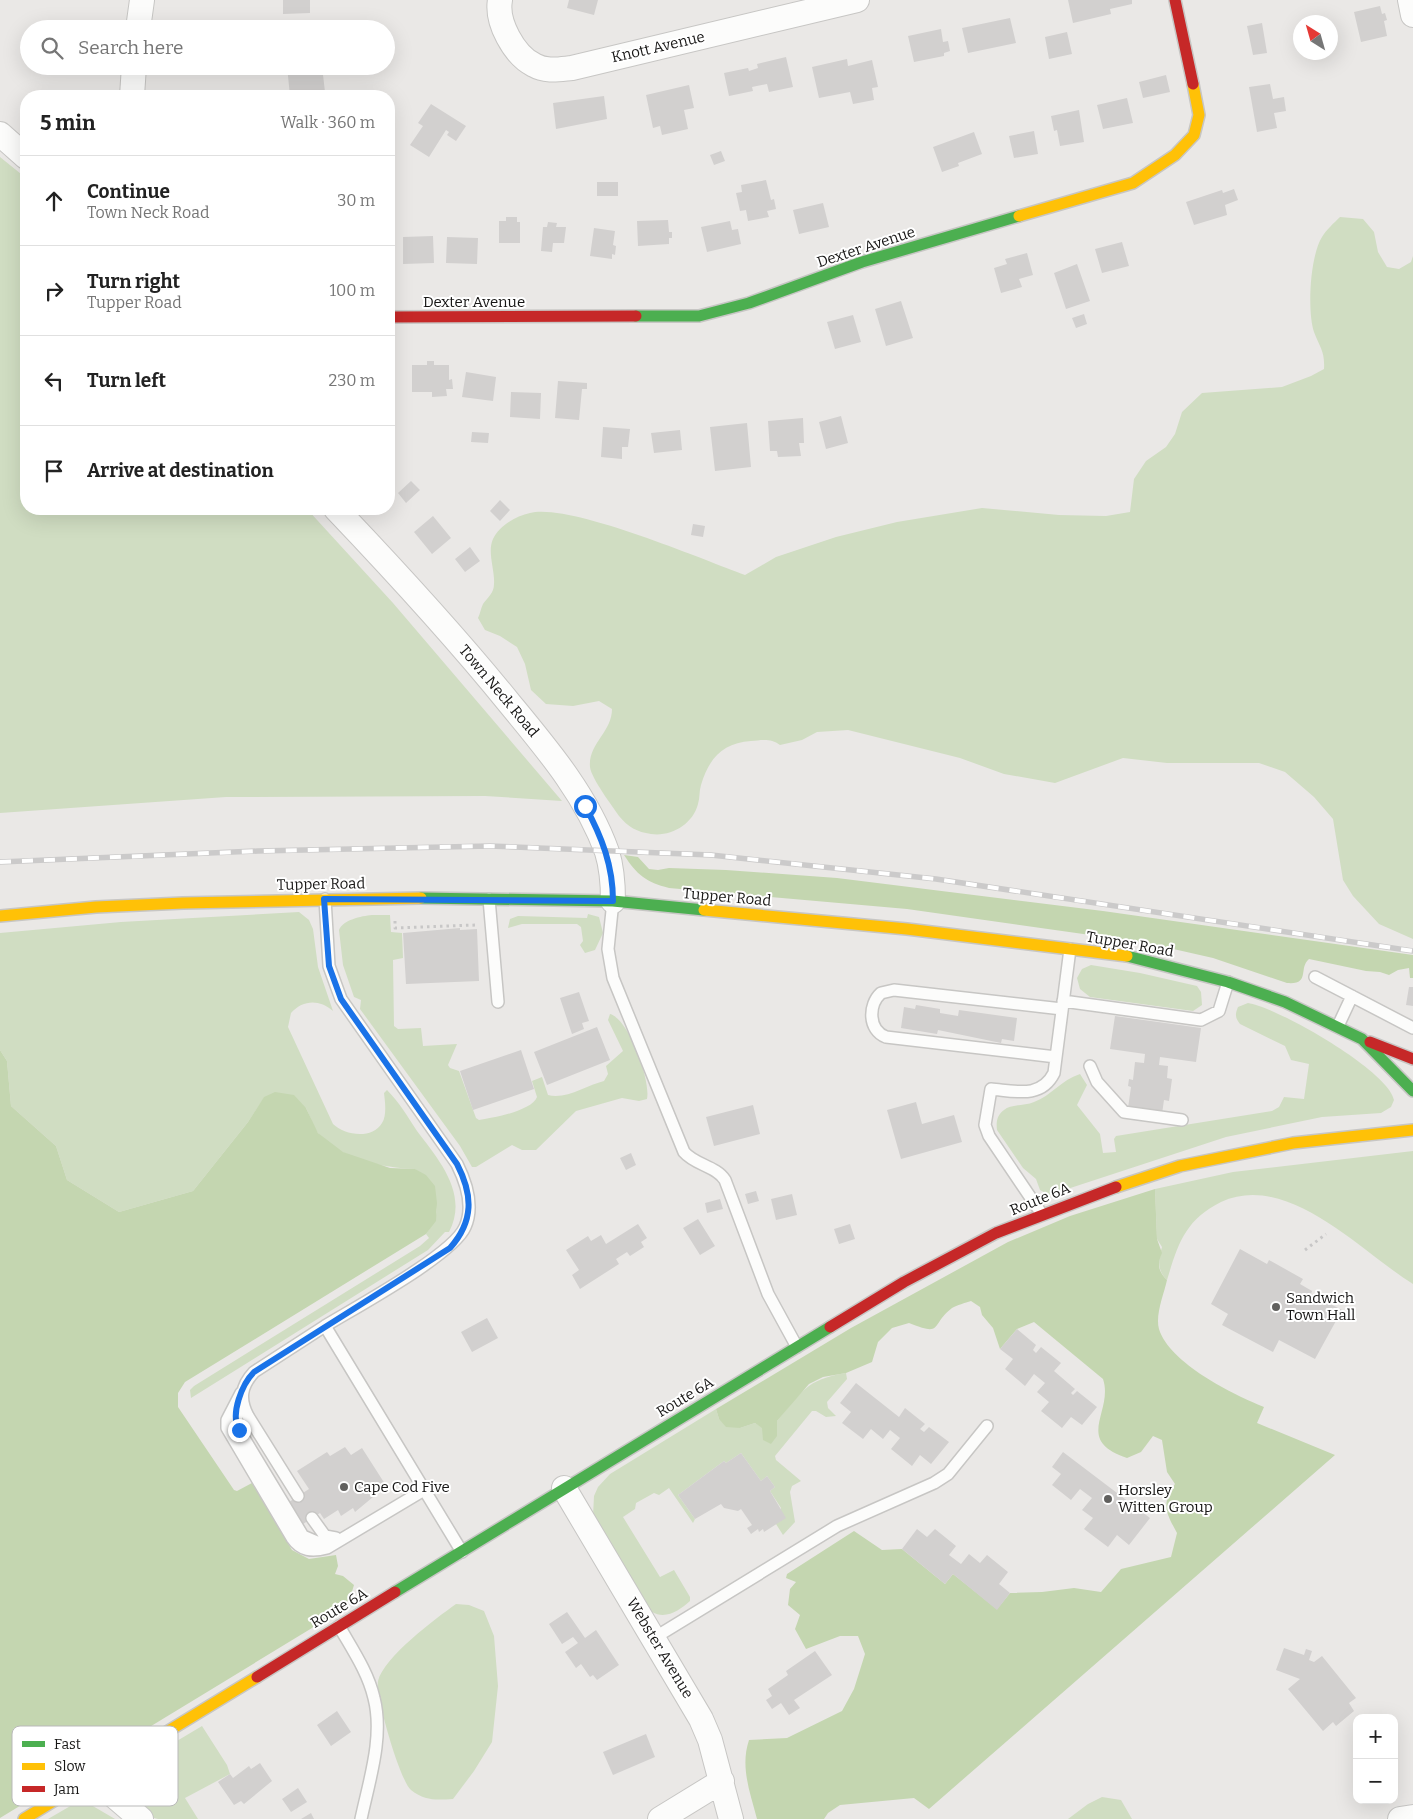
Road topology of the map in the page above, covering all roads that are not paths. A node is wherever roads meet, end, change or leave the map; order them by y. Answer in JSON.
{"nodes":[{"id":1,"x":142,"y":0,"type":"edge"},
{"id":2,"x":500,"y":0,"type":"edge"},
{"id":3,"x":857,"y":0,"type":"edge"},
{"id":4,"x":1175,"y":0,"type":"edge"},
{"id":5,"x":1410,"y":0,"type":"edge"},
{"id":6,"x":1413,"y":15,"type":"edge"},
{"id":7,"x":139,"y":20,"type":"edge"},
{"id":8,"x":133,"y":75,"type":"edge"},
{"id":9,"x":132,"y":90,"type":"edge"},
{"id":10,"x":0,"y":134,"type":"edge"},
{"id":11,"x":20,"y":152,"type":"edge"},
{"id":12,"x":395,"y":317,"type":"edge"},
{"id":13,"x":342,"y":515,"type":"edge"},
{"id":14,"x":324,"y":899,"type":"junction"},
{"id":15,"x":489,"y":899,"type":"junction"},
{"id":16,"x":613,"y":901,"type":"junction"},
{"id":17,"x":0,"y":916,"type":"edge"},
{"id":18,"x":1070,"y":948,"type":"junction"},
{"id":19,"x":1314,"y":977,"type":"dead end"},
{"id":20,"x":1228,"y":982,"type":"junction"},
{"id":21,"x":1352,"y":996,"type":"junction"},
{"id":22,"x":498,"y":1002,"type":"dead end"},
{"id":23,"x":1062,"y":1005,"type":"junction"},
{"id":24,"x":1338,"y":1026,"type":"junction"},
{"id":25,"x":1413,"y":1028,"type":"edge"},
{"id":26,"x":1362,"y":1039,"type":"junction"},
{"id":27,"x":1056,"y":1057,"type":"junction"},
{"id":28,"x":1413,"y":1059,"type":"edge"},
{"id":29,"x":1090,"y":1066,"type":"dead end"},
{"id":30,"x":1413,"y":1091,"type":"edge"},
{"id":31,"x":1182,"y":1120,"type":"dead end"},
{"id":32,"x":1413,"y":1130,"type":"edge"},
{"id":33,"x":1041,"y":1214,"type":"junction"},
{"id":34,"x":325,"y":1326,"type":"junction"},
{"id":35,"x":797,"y":1347,"type":"junction"},
{"id":36,"x":241,"y":1393,"type":"junction"},
{"id":37,"x":987,"y":1426,"type":"dead end"},
{"id":38,"x":564,"y":1488,"type":"junction"},
{"id":39,"x":424,"y":1490,"type":"junction"},
{"id":40,"x":298,"y":1496,"type":"dead end"},
{"id":41,"x":312,"y":1518,"type":"dead end"},
{"id":42,"x":347,"y":1536,"type":"junction"},
{"id":43,"x":462,"y":1552,"type":"junction"},
{"id":44,"x":338,"y":1625,"type":"junction"},
{"id":45,"x":654,"y":1638,"type":"junction"},
{"id":46,"x":175,"y":1726,"type":"edge"},
{"id":47,"x":722,"y":1781,"type":"junction"},
{"id":48,"x":45,"y":1806,"type":"edge"},
{"id":49,"x":126,"y":1806,"type":"edge"},
{"id":50,"x":1413,"y":1817,"type":"edge"},
{"id":51,"x":24,"y":1819,"type":"edge"},
{"id":52,"x":141,"y":1819,"type":"edge"},
{"id":53,"x":361,"y":1819,"type":"edge"},
{"id":54,"x":660,"y":1819,"type":"edge"},
{"id":55,"x":731,"y":1819,"type":"edge"},
{"id":56,"x":1400,"y":1819,"type":"edge"}],
"edges":[{"from":1,"to":7,"type":"street"},
{"from":2,"to":3,"type":"street","name":"Knott Avenue"},
{"from":4,"to":12,"type":"main road","name":"Dexter Avenue"},
{"from":5,"to":6,"type":"street"},
{"from":8,"to":9,"type":"street"},
{"from":10,"to":11,"type":"street"},
{"from":13,"to":16,"type":"street","name":"Town Neck Road"},
{"from":14,"to":15,"type":"main road","name":"Tupper Road"},
{"from":14,"to":17,"type":"main road","name":"Tupper Road"},
{"from":14,"to":34,"type":"lane"},
{"from":15,"to":16,"type":"main road","name":"Tupper Road"},
{"from":15,"to":22,"type":"lane"},
{"from":16,"to":18,"type":"main road","name":"Tupper Road"},
{"from":16,"to":35,"type":"lane"},
{"from":18,"to":20,"type":"main road","name":"Tupper Road"},
{"from":18,"to":23,"type":"lane"},
{"from":19,"to":21,"type":"lane"},
{"from":20,"to":23,"type":"lane"},
{"from":20,"to":24,"type":"main road","name":"Tupper Road"},
{"from":21,"to":24,"type":"lane"},
{"from":21,"to":25,"type":"lane"},
{"from":23,"to":27,"type":"lane"},
{"from":23,"to":27,"type":"lane"},
{"from":24,"to":26,"type":"main road","name":"Tupper Road"},
{"from":26,"to":28,"type":"main road"},
{"from":26,"to":30,"type":"main road","name":"Tupper Road"},
{"from":27,"to":33,"type":"lane"},
{"from":29,"to":31,"type":"lane"},
{"from":32,"to":33,"type":"main road","name":"Route 6A"},
{"from":33,"to":35,"type":"main road","name":"Route 6A"},
{"from":34,"to":36,"type":"lane"},
{"from":34,"to":39,"type":"lane"},
{"from":35,"to":38,"type":"main road","name":"Route 6A"},
{"from":36,"to":40,"type":"lane"},
{"from":36,"to":42,"type":"lane"},
{"from":37,"to":45,"type":"lane"},
{"from":38,"to":43,"type":"main road","name":"Route 6A"},
{"from":38,"to":45,"type":"street","name":"Webster Avenue"},
{"from":39,"to":42,"type":"lane"},
{"from":39,"to":43,"type":"lane"},
{"from":41,"to":42,"type":"lane"},
{"from":43,"to":44,"type":"main road","name":"Route 6A"},
{"from":44,"to":46,"type":"main road","name":"Route 6A"},
{"from":44,"to":53,"type":"lane"},
{"from":45,"to":47,"type":"street","name":"Webster Avenue"},
{"from":47,"to":54,"type":"street"},
{"from":47,"to":55,"type":"street","name":"Webster Avenue"},
{"from":48,"to":51,"type":"main road","name":"Route 6A"},
{"from":49,"to":52,"type":"street"},
{"from":50,"to":56,"type":"street"}]}
